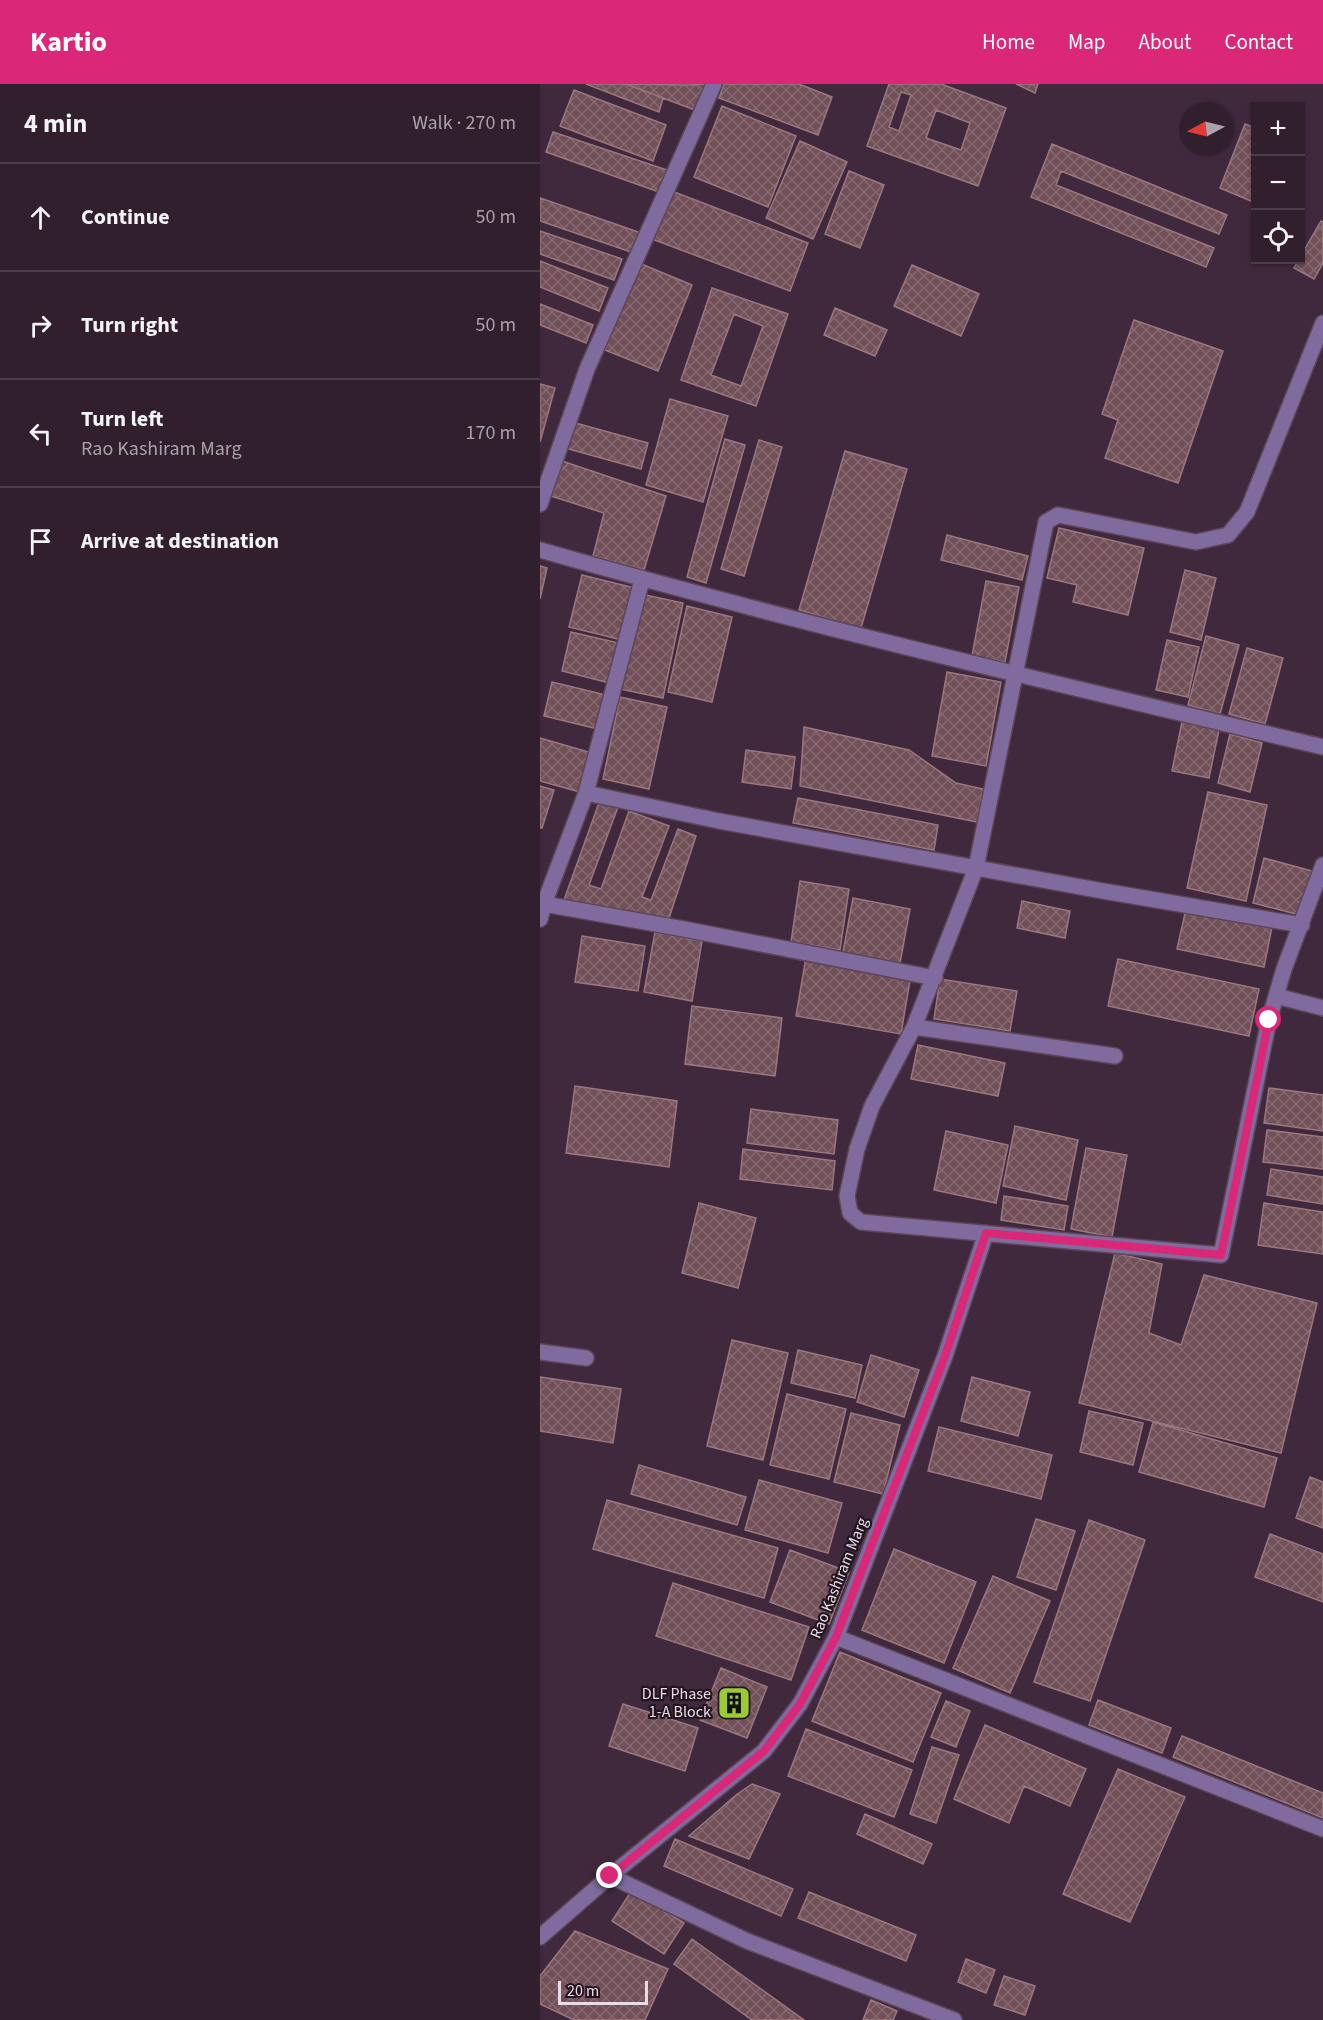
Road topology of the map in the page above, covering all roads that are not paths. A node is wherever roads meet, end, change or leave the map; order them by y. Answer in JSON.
{"nodes":[{"id":1,"x":714,"y":84,"type":"edge"},
{"id":2,"x":1323,"y":324,"type":"edge"},
{"id":3,"x":540,"y":504,"type":"edge"},
{"id":4,"x":540,"y":550,"type":"edge"},
{"id":5,"x":642,"y":579,"type":"junction"},
{"id":6,"x":1017,"y":674,"type":"junction"},
{"id":7,"x":1323,"y":747,"type":"edge"},
{"id":8,"x":586,"y":793,"type":"junction"},
{"id":9,"x":976,"y":868,"type":"junction"},
{"id":10,"x":1322,"y":873,"type":"edge"},
{"id":11,"x":542,"y":911,"type":"edge"},
{"id":12,"x":1302,"y":925,"type":"junction"},
{"id":13,"x":935,"y":978,"type":"junction"},
{"id":14,"x":1276,"y":996,"type":"junction"},
{"id":15,"x":1323,"y":1008,"type":"edge"},
{"id":16,"x":914,"y":1028,"type":"junction"},
{"id":17,"x":1114,"y":1056,"type":"dead end"},
{"id":18,"x":986,"y":1233,"type":"junction"},
{"id":19,"x":540,"y":1352,"type":"edge"},
{"id":20,"x":586,"y":1358,"type":"dead end"},
{"id":21,"x":836,"y":1637,"type":"junction"},
{"id":22,"x":1323,"y":1829,"type":"edge"},
{"id":23,"x":610,"y":1876,"type":"junction"},
{"id":24,"x":540,"y":1937,"type":"edge"},
{"id":25,"x":954,"y":2020,"type":"edge"}],
"edges":[{"from":1,"to":3,"type":"street"},
{"from":2,"to":6,"type":"street"},
{"from":4,"to":5,"type":"street"},
{"from":5,"to":6,"type":"street"},
{"from":5,"to":8,"type":"street"},
{"from":6,"to":7,"type":"street"},
{"from":6,"to":9,"type":"street"},
{"from":8,"to":9,"type":"street"},
{"from":8,"to":11,"type":"street"},
{"from":9,"to":12,"type":"street"},
{"from":9,"to":13,"type":"street"},
{"from":10,"to":12,"type":"street"},
{"from":11,"to":13,"type":"street"},
{"from":12,"to":14,"type":"street"},
{"from":13,"to":16,"type":"street"},
{"from":14,"to":15,"type":"street"},
{"from":14,"to":18,"type":"street"},
{"from":16,"to":17,"type":"street"},
{"from":16,"to":18,"type":"street"},
{"from":18,"to":21,"type":"street","name":"Rao Kashiram Marg"},
{"from":19,"to":20,"type":"street"},
{"from":21,"to":22,"type":"street"},
{"from":21,"to":23,"type":"street","name":"Rao Kashiram Marg"},
{"from":23,"to":24,"type":"street","name":"Rao Kashiram Marg"},
{"from":23,"to":25,"type":"street"}]}
